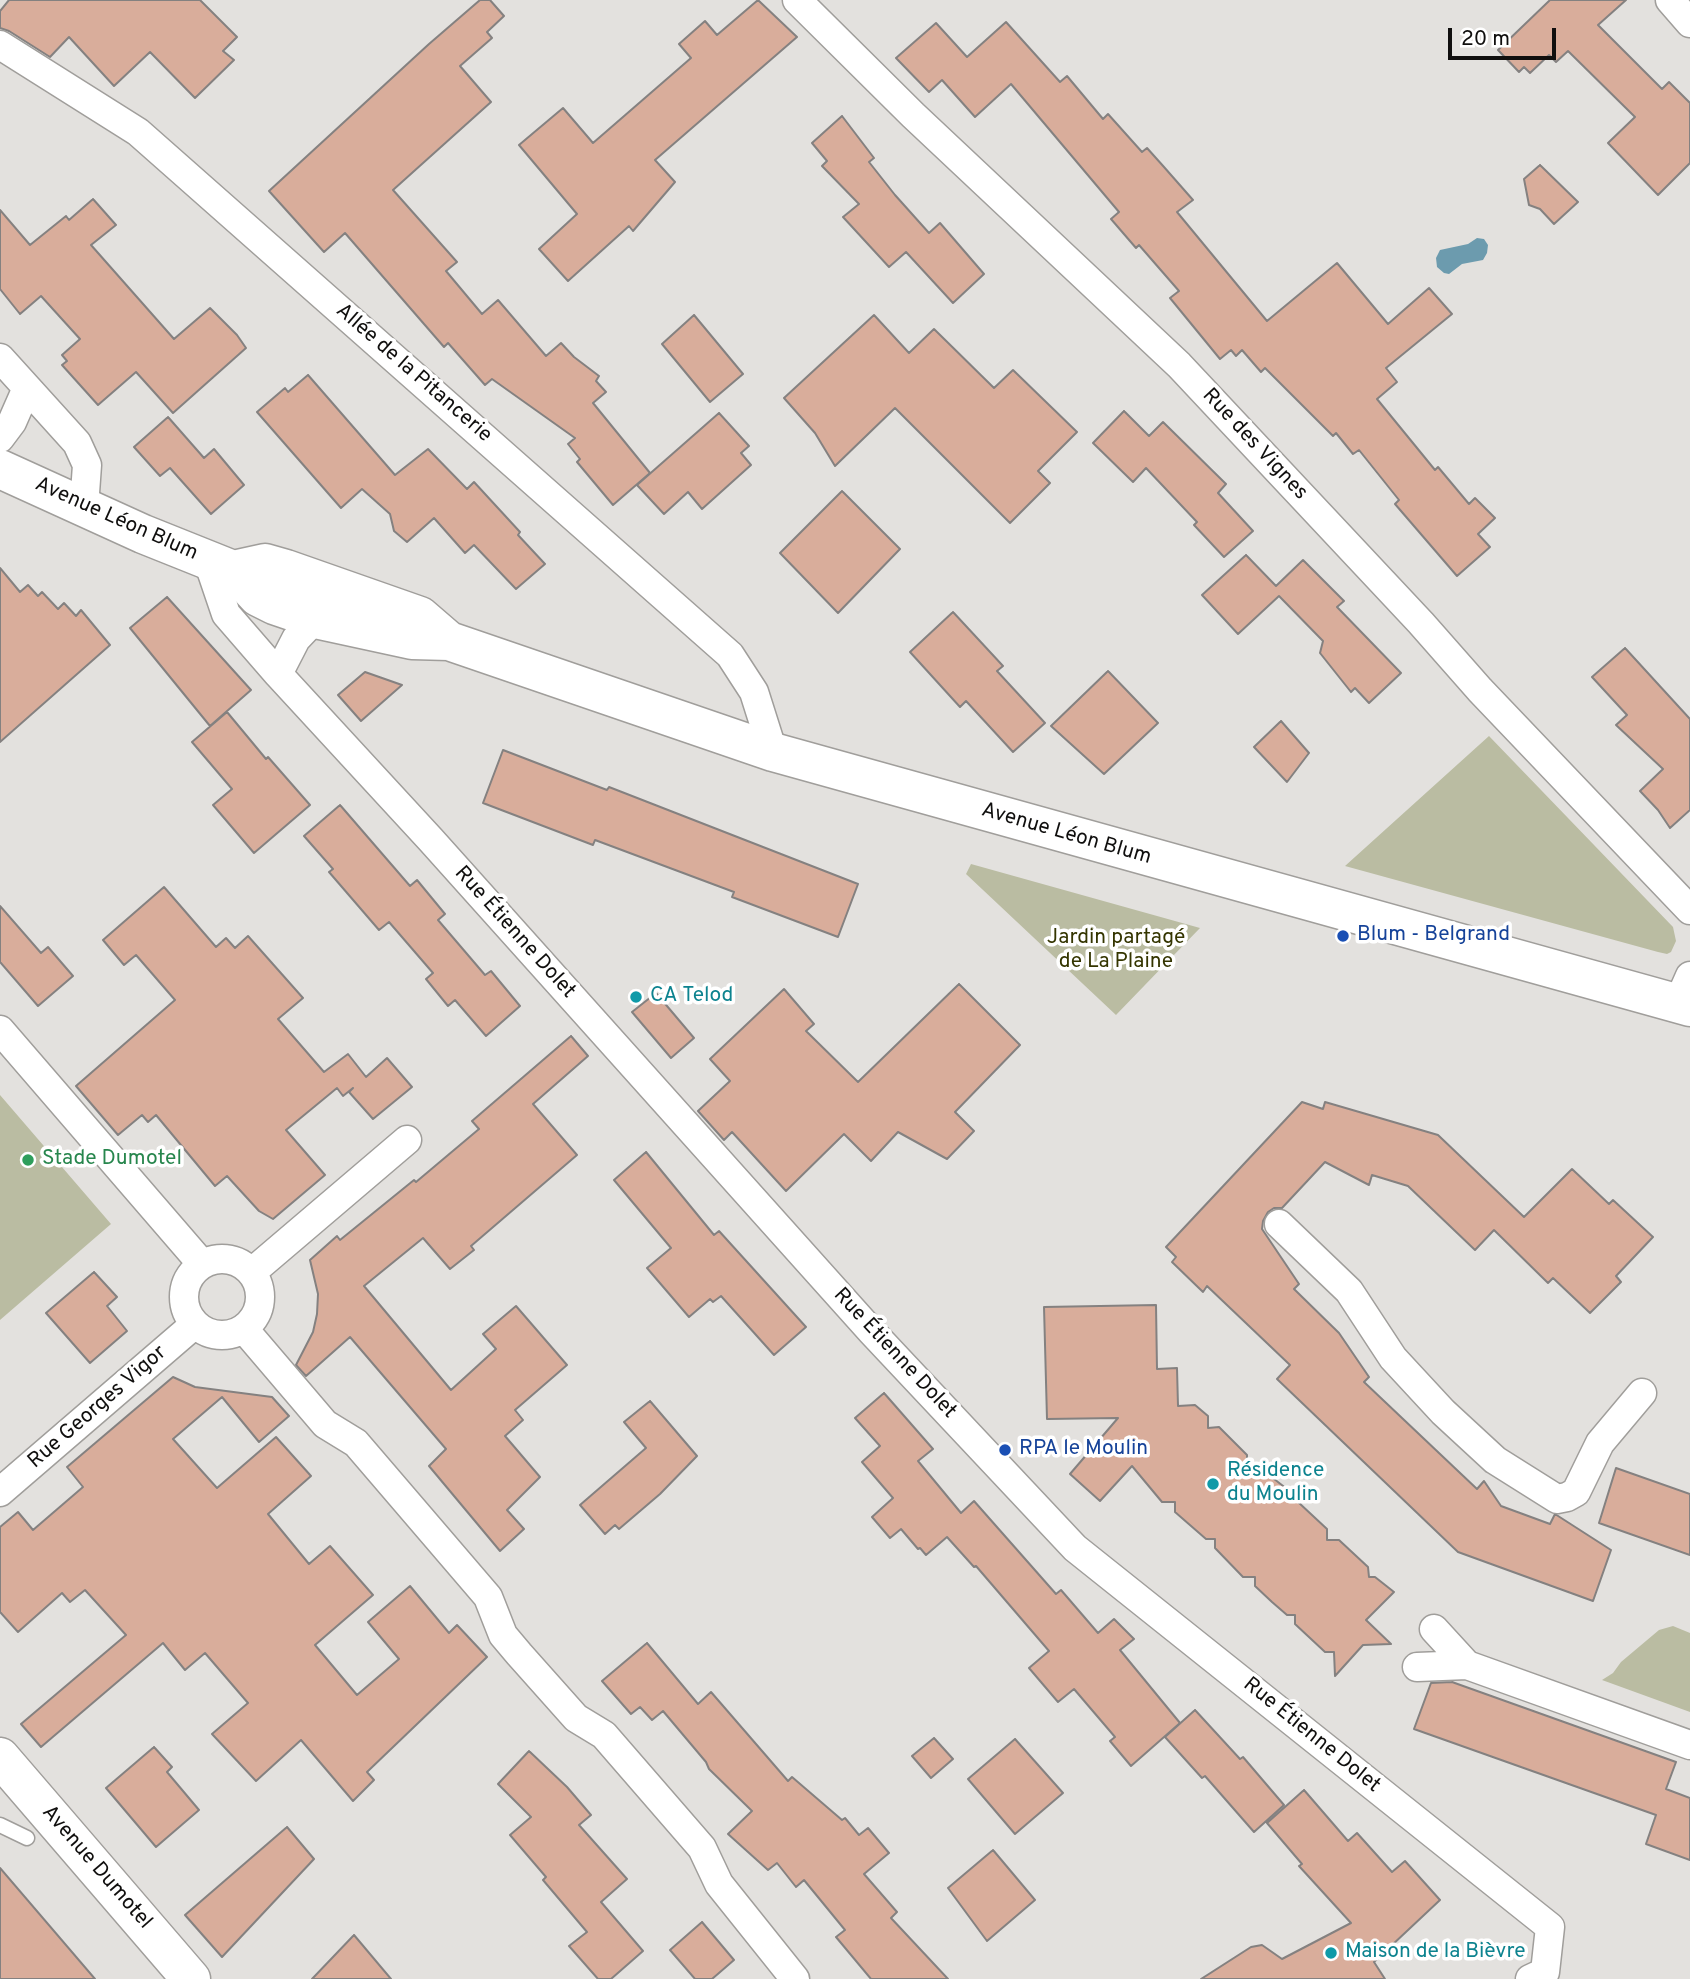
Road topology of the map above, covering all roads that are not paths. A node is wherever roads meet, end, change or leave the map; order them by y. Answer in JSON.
{"nodes":[{"id":1,"x":797,"y":0,"type":"edge"},
{"id":2,"x":1670,"y":0,"type":"edge"},
{"id":3,"x":1690,"y":23,"type":"edge"},
{"id":4,"x":0,"y":45,"type":"edge"},
{"id":5,"x":0,"y":358,"type":"edge"},
{"id":6,"x":27,"y":388,"type":"junction"},
{"id":7,"x":0,"y":438,"type":"edge"},
{"id":8,"x":0,"y":469,"type":"edge"},
{"id":9,"x":84,"y":507,"type":"junction"},
{"id":10,"x":220,"y":566,"type":"junction"},
{"id":11,"x":315,"y":619,"type":"junction"},
{"id":12,"x":449,"y":641,"type":"junction"},
{"id":13,"x":278,"y":674,"type":"junction"},
{"id":14,"x":773,"y":752,"type":"junction"},
{"id":15,"x":1690,"y":910,"type":"edge"},
{"id":16,"x":1686,"y":995,"type":"edge"},
{"id":17,"x":0,"y":1030,"type":"edge"},
{"id":18,"x":407,"y":1140,"type":"dead end"},
{"id":19,"x":1279,"y":1224,"type":"dead end"},
{"id":20,"x":202,"y":1265,"type":"junction"},
{"id":21,"x":252,"y":1272,"type":"junction"},
{"id":22,"x":195,"y":1324,"type":"junction"},
{"id":23,"x":243,"y":1329,"type":"junction"},
{"id":24,"x":1642,"y":1393,"type":"dead end"},
{"id":25,"x":0,"y":1492,"type":"edge"},
{"id":26,"x":1434,"y":1629,"type":"dead end"},
{"id":27,"x":1467,"y":1665,"type":"junction"},
{"id":28,"x":1417,"y":1667,"type":"dead end"},
{"id":29,"x":1690,"y":1745,"type":"edge"},
{"id":30,"x":0,"y":1756,"type":"edge"},
{"id":31,"x":0,"y":1825,"type":"edge"},
{"id":32,"x":27,"y":1838,"type":"dead end"},
{"id":33,"x":1538,"y":1975,"type":"edge"},
{"id":34,"x":191,"y":1979,"type":"edge"},
{"id":35,"x":795,"y":1979,"type":"edge"}],
"edges":[{"from":1,"to":15,"type":"street","name":"Rue des Vignes"},
{"from":2,"to":3,"type":"street"},
{"from":4,"to":14,"type":"street","name":"Allée de la Pitancerie"},
{"from":5,"to":6,"type":"street"},
{"from":6,"to":7,"type":"street"},
{"from":6,"to":9,"type":"street"},
{"from":8,"to":9,"type":"main road","name":"Avenue Léon Blum"},
{"from":9,"to":10,"type":"main road","name":"Avenue Léon Blum"},
{"from":10,"to":11,"type":"main road","name":"Avenue Léon Blum"},
{"from":10,"to":12,"type":"main road","name":"Avenue Léon Blum"},
{"from":10,"to":13,"type":"street","name":"Rue Étienne Dolet"},
{"from":11,"to":12,"type":"main road","name":"Avenue Léon Blum"},
{"from":11,"to":13,"type":"street"},
{"from":12,"to":14,"type":"main road","name":"Avenue Léon Blum"},
{"from":13,"to":33,"type":"street","name":"Rue Étienne Dolet"},
{"from":14,"to":16,"type":"main road","name":"Avenue Léon Blum"},
{"from":17,"to":20,"type":"street"},
{"from":18,"to":21,"type":"street"},
{"from":19,"to":24,"type":"street"},
{"from":20,"to":21,"type":"street"},
{"from":20,"to":22,"type":"street"},
{"from":21,"to":23,"type":"street"},
{"from":22,"to":23,"type":"street"},
{"from":22,"to":25,"type":"street","name":"Rue Georges Vigor"},
{"from":23,"to":35,"type":"street"},
{"from":26,"to":27,"type":"street"},
{"from":27,"to":28,"type":"street"},
{"from":27,"to":29,"type":"street"},
{"from":30,"to":34,"type":"main road","name":"Avenue Dumotel"},
{"from":31,"to":32,"type":"lane"}]}
